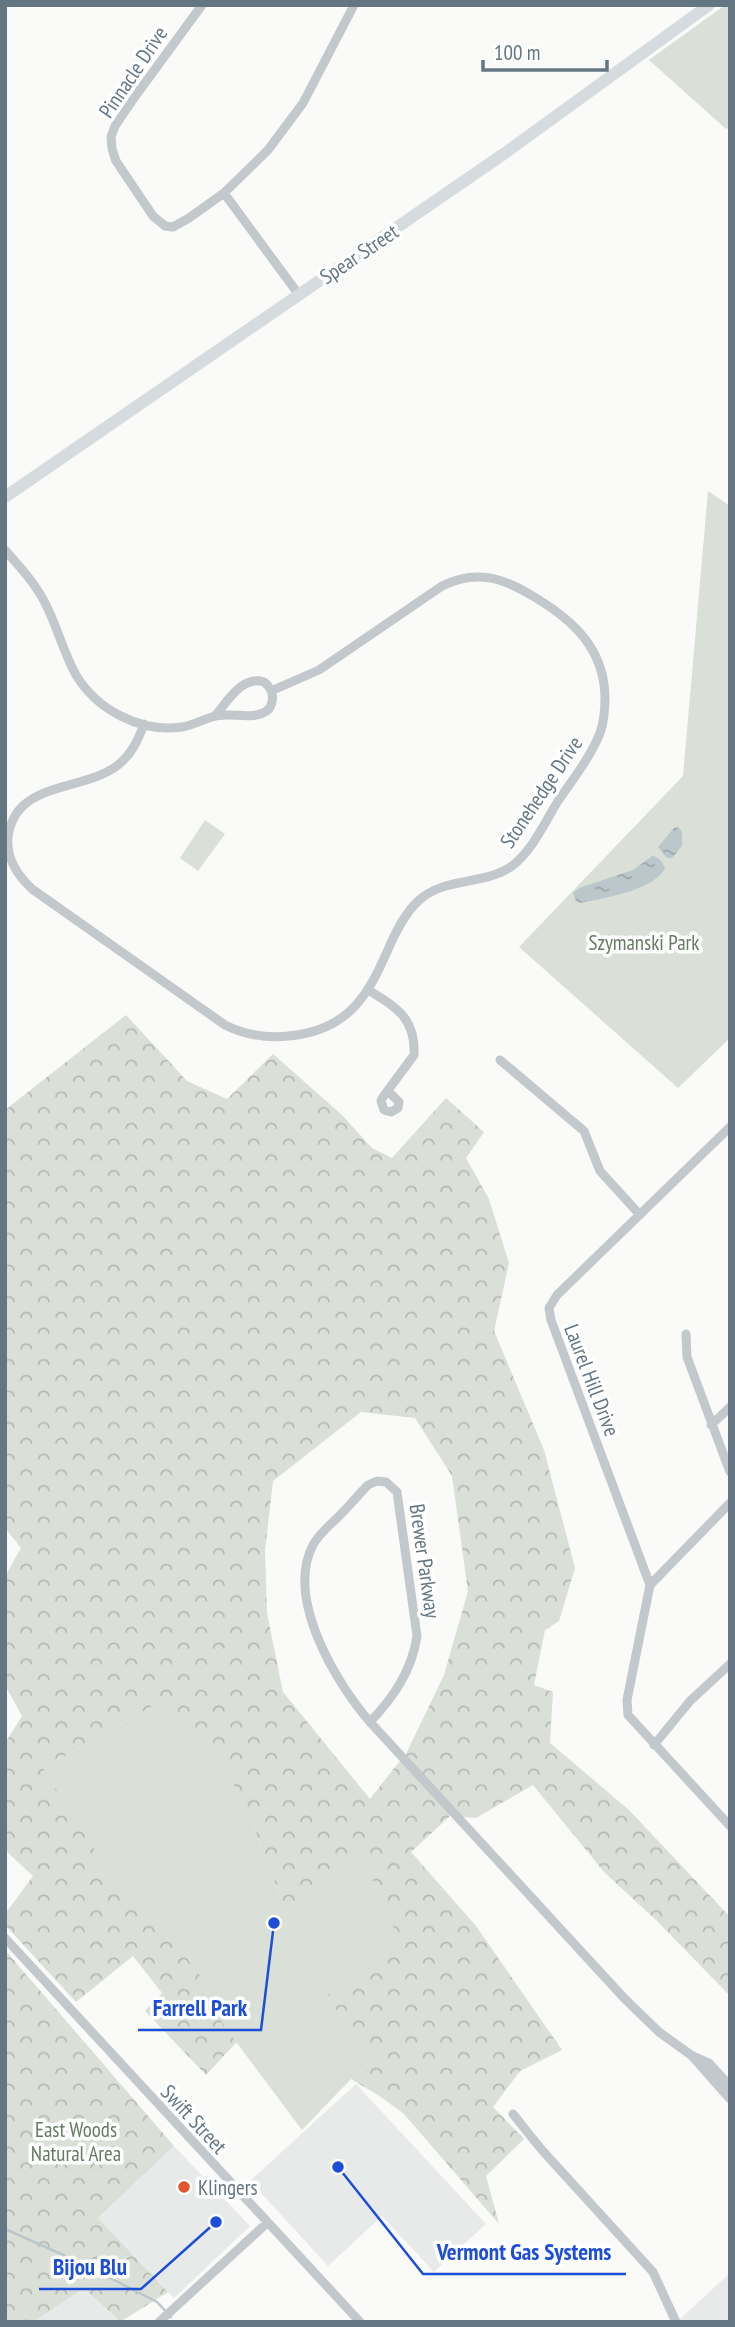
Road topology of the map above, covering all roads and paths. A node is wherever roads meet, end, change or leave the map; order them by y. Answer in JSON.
{"nodes":[{"id":1,"x":202,"y":5,"type":"edge"},
{"id":2,"x":354,"y":5,"type":"edge"},
{"id":3,"x":709,"y":5,"type":"edge"},
{"id":4,"x":224,"y":192,"type":"junction"},
{"id":5,"x":299,"y":295,"type":"junction"},
{"id":6,"x":5,"y":497,"type":"edge"},
{"id":7,"x":5,"y":550,"type":"edge"},
{"id":8,"x":271,"y":691,"type":"junction"},
{"id":9,"x":215,"y":716,"type":"junction"},
{"id":10,"x":144,"y":724,"type":"junction"},
{"id":11,"x":368,"y":990,"type":"junction"},
{"id":12,"x":500,"y":1060,"type":"dead end"},
{"id":13,"x":388,"y":1091,"type":"dead end"},
{"id":14,"x":730,"y":1127,"type":"edge"},
{"id":15,"x":640,"y":1215,"type":"junction"},
{"id":16,"x":686,"y":1334,"type":"dead end"},
{"id":17,"x":730,"y":1407,"type":"edge"},
{"id":18,"x":711,"y":1425,"type":"junction"},
{"id":19,"x":730,"y":1472,"type":"edge"},
{"id":20,"x":730,"y":1503,"type":"edge"},
{"id":21,"x":650,"y":1585,"type":"junction"},
{"id":22,"x":730,"y":1664,"type":"edge"},
{"id":23,"x":370,"y":1722,"type":"junction"},
{"id":24,"x":654,"y":1745,"type":"junction"},
{"id":25,"x":730,"y":1826,"type":"edge"},
{"id":26,"x":5,"y":1937,"type":"edge"},
{"id":27,"x":691,"y":2055,"type":"junction"},
{"id":28,"x":730,"y":2086,"type":"edge"},
{"id":29,"x":730,"y":2099,"type":"edge"},
{"id":30,"x":513,"y":2114,"type":"dead end"},
{"id":31,"x":267,"y":2223,"type":"junction"},
{"id":32,"x":159,"y":2322,"type":"edge"},
{"id":33,"x":360,"y":2322,"type":"edge"},
{"id":34,"x":676,"y":2322,"type":"edge"}],
"edges":[{"from":1,"to":4,"type":"street","name":"Pinnacle Drive"},
{"from":2,"to":4,"type":"street","name":"Pinnacle Drive"},
{"from":3,"to":5,"type":"main road","name":"Spear Street"},
{"from":4,"to":5,"type":"street"},
{"from":5,"to":6,"type":"main road","name":"Spear Street"},
{"from":7,"to":10,"type":"street"},
{"from":8,"to":9,"type":"street"},
{"from":8,"to":9,"type":"street"},
{"from":8,"to":11,"type":"street","name":"Stonehedge Drive"},
{"from":9,"to":10,"type":"street"},
{"from":10,"to":11,"type":"street","name":"Stonehedge Drive"},
{"from":11,"to":13,"type":"street"},
{"from":12,"to":15,"type":"street"},
{"from":14,"to":15,"type":"street","name":"Laurel Hill Drive"},
{"from":15,"to":21,"type":"street","name":"Laurel Hill Drive"},
{"from":16,"to":18,"type":"street"},
{"from":17,"to":18,"type":"street"},
{"from":18,"to":19,"type":"street"},
{"from":20,"to":21,"type":"street"},
{"from":21,"to":24,"type":"street"},
{"from":22,"to":24,"type":"street"},
{"from":23,"to":23,"type":"street","name":"Brewer Parkway"},
{"from":23,"to":27,"type":"street","name":"Brewer Parkway"},
{"from":24,"to":25,"type":"street"},
{"from":26,"to":31,"type":"street","name":"Swift Street"},
{"from":27,"to":28,"type":"street","name":"Brewer Parkway"},
{"from":27,"to":29,"type":"street","name":"Brewer Parkway"},
{"from":30,"to":34,"type":"street"},
{"from":31,"to":32,"type":"street"},
{"from":31,"to":33,"type":"street","name":"Swift Street"}]}
